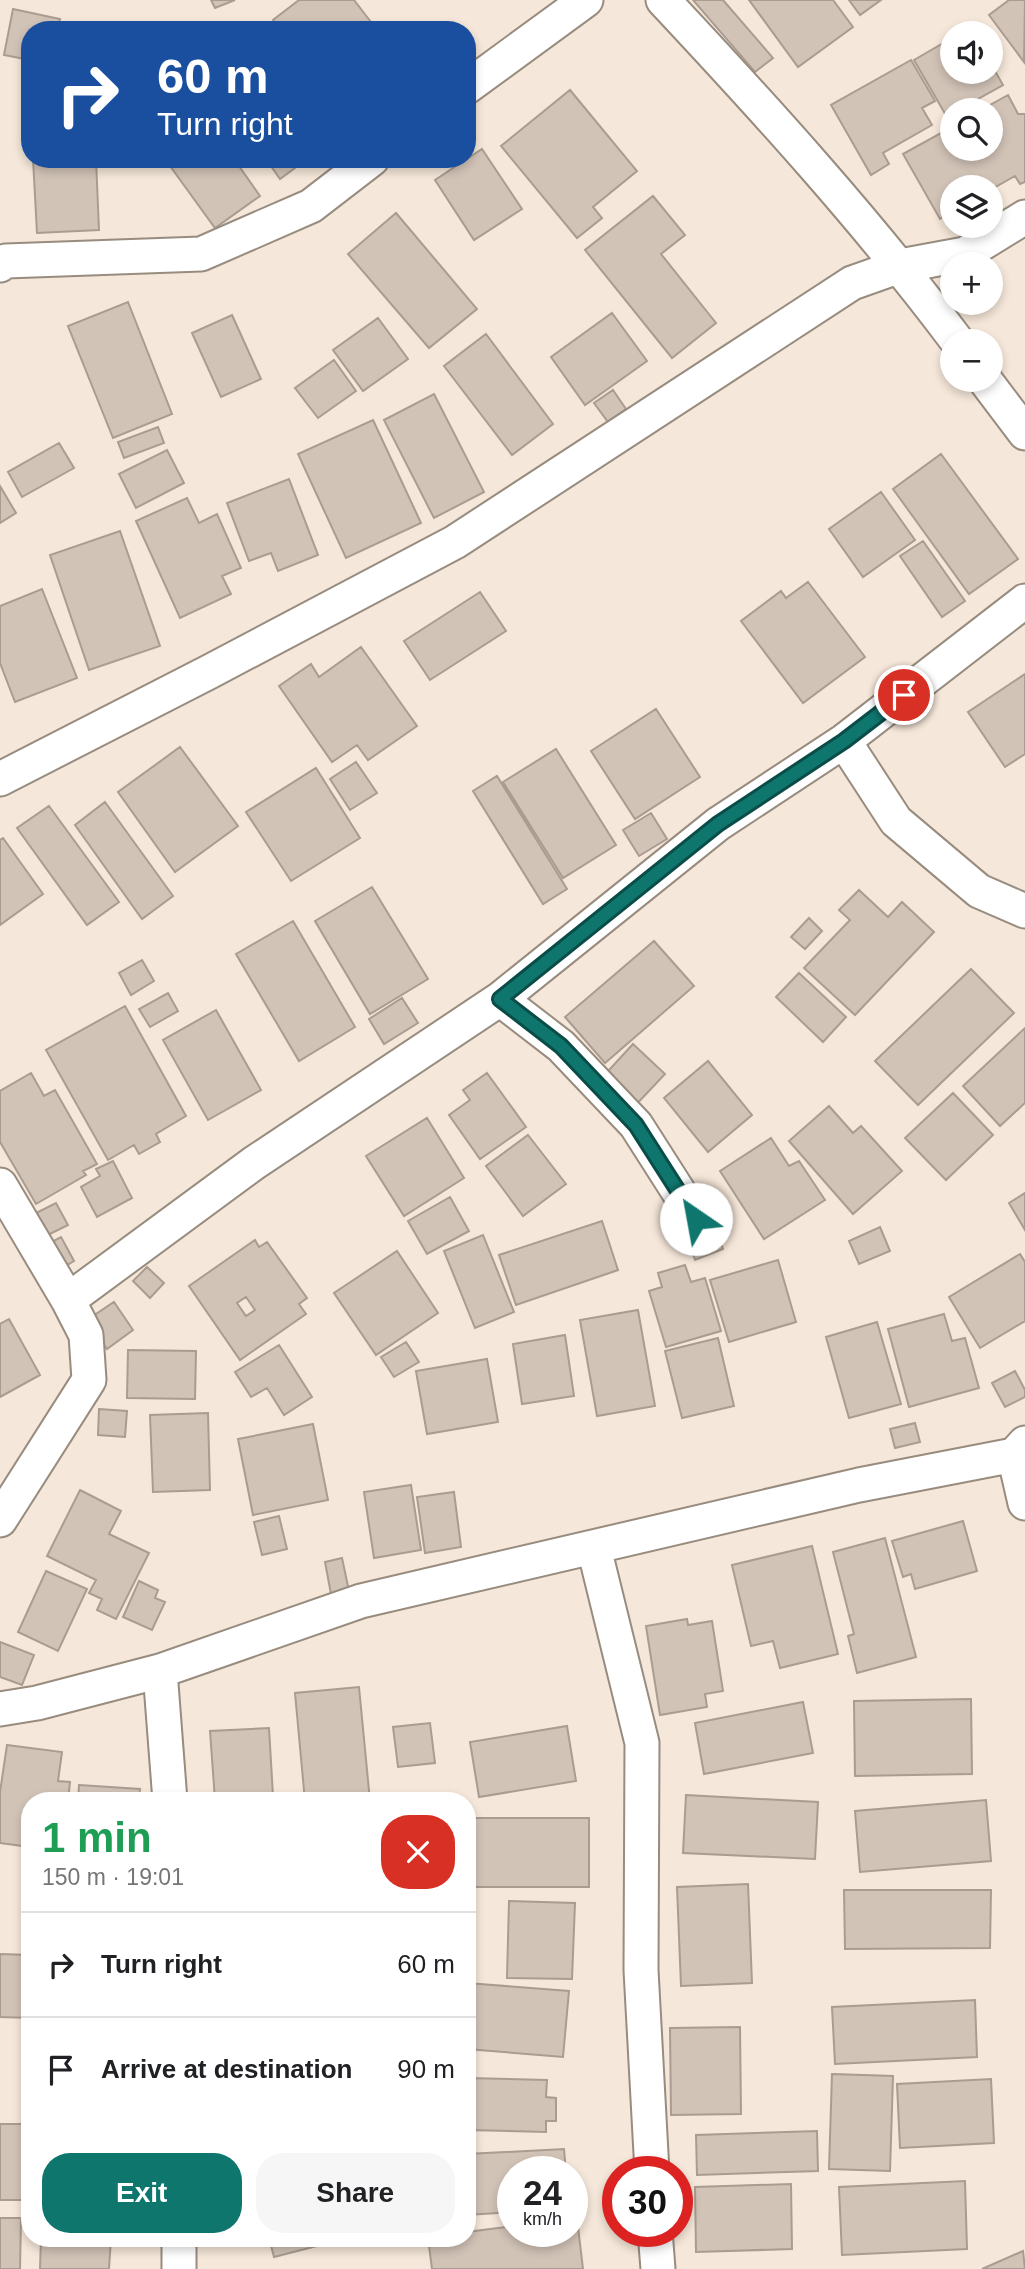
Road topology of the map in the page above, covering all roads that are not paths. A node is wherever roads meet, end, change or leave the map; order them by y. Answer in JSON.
{"nodes":[{"id":1,"x":586,"y":0,"type":"edge"},
{"id":2,"x":663,"y":0,"type":"edge"},
{"id":3,"x":476,"y":80,"type":"edge"},
{"id":4,"x":360,"y":168,"type":"edge"},
{"id":5,"x":1025,"y":217,"type":"edge"},
{"id":6,"x":2,"y":259,"type":"edge"},
{"id":7,"x":900,"y":266,"type":"junction"},
{"id":8,"x":948,"y":329,"type":"edge"},
{"id":9,"x":994,"y":392,"type":"edge"},
{"id":10,"x":1025,"y":433,"type":"edge"},
{"id":11,"x":1025,"y":601,"type":"edge"},
{"id":12,"x":844,"y":741,"type":"junction"},
{"id":13,"x":0,"y":779,"type":"edge"},
{"id":14,"x":1025,"y":911,"type":"edge"},
{"id":15,"x":500,"y":999,"type":"junction"},
{"id":16,"x":0,"y":1185,"type":"edge"},
{"id":17,"x":696,"y":1219,"type":"dead end"},
{"id":18,"x":68,"y":1300,"type":"junction"},
{"id":19,"x":1019,"y":1449,"type":"edge"},
{"id":20,"x":1025,"y":1503,"type":"edge"},
{"id":21,"x":0,"y":1520,"type":"edge"},
{"id":22,"x":594,"y":1548,"type":"junction"},
{"id":23,"x":160,"y":1671,"type":"junction"},
{"id":24,"x":0,"y":1709,"type":"edge"},
{"id":25,"x":169,"y":1792,"type":"edge"},
{"id":26,"x":651,"y":2156,"type":"edge"},
{"id":27,"x":179,"y":2247,"type":"edge"},
{"id":28,"x":656,"y":2247,"type":"edge"},
{"id":29,"x":179,"y":2269,"type":"edge"},
{"id":30,"x":658,"y":2269,"type":"edge"}],
"edges":[{"from":1,"to":3,"type":"street"},
{"from":2,"to":7,"type":"street"},
{"from":4,"to":6,"type":"street"},
{"from":5,"to":7,"type":"street"},
{"from":7,"to":8,"type":"street"},
{"from":7,"to":13,"type":"street"},
{"from":9,"to":10,"type":"street"},
{"from":11,"to":12,"type":"street"},
{"from":12,"to":14,"type":"street"},
{"from":12,"to":15,"type":"street"},
{"from":15,"to":17,"type":"street"},
{"from":15,"to":18,"type":"street"},
{"from":16,"to":18,"type":"street"},
{"from":18,"to":21,"type":"street"},
{"from":19,"to":20,"type":"street"},
{"from":19,"to":22,"type":"street"},
{"from":22,"to":23,"type":"street"},
{"from":22,"to":26,"type":"street"},
{"from":23,"to":24,"type":"street"},
{"from":23,"to":25,"type":"street"},
{"from":27,"to":29,"type":"street"},
{"from":28,"to":30,"type":"street"}]}
